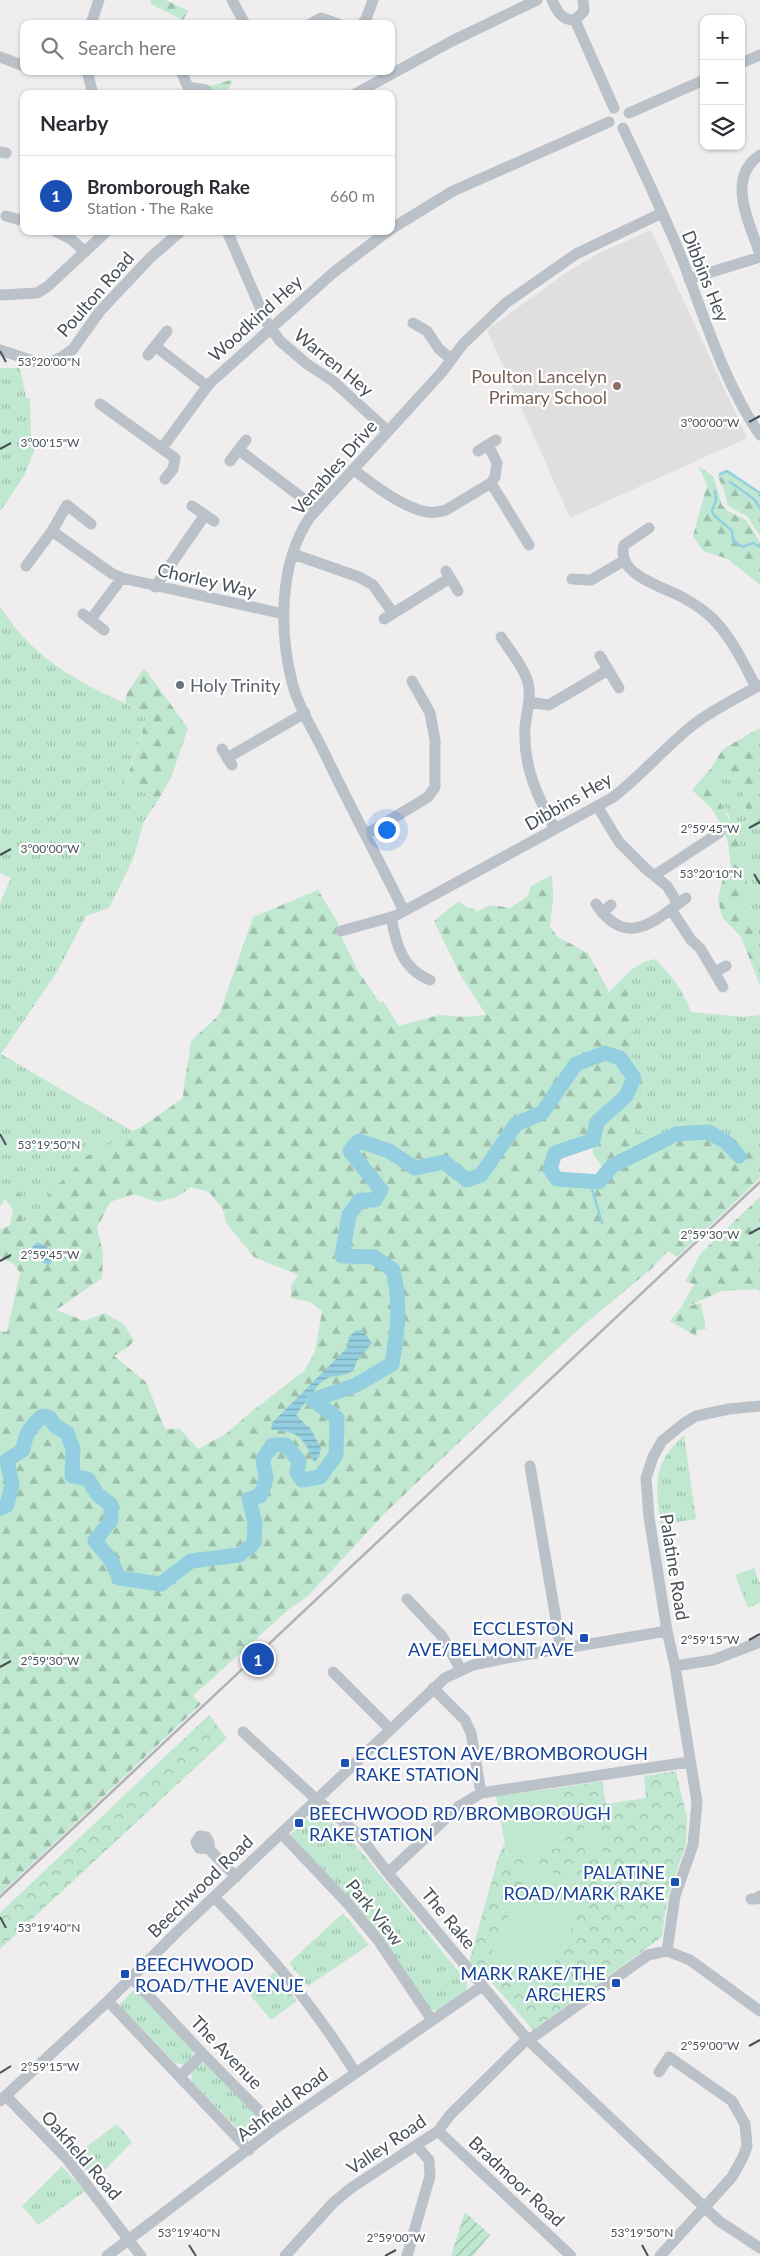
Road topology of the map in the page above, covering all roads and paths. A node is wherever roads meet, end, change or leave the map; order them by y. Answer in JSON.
{"nodes":[{"id":1,"x":99,"y":0,"type":"edge"},
{"id":2,"x":232,"y":0,"type":"edge"},
{"id":3,"x":373,"y":0,"type":"edge"},
{"id":4,"x":537,"y":0,"type":"edge"},
{"id":5,"x":552,"y":0,"type":"edge"},
{"id":6,"x":583,"y":0,"type":"edge"},
{"id":7,"x":92,"y":20,"type":"edge"},
{"id":8,"x":244,"y":20,"type":"edge"},
{"id":9,"x":365,"y":20,"type":"edge"},
{"id":10,"x":575,"y":20,"type":"junction"},
{"id":11,"x":760,"y":55,"type":"edge"},
{"id":12,"x":0,"y":57,"type":"edge"},
{"id":13,"x":745,"y":61,"type":"edge"},
{"id":14,"x":20,"y":64,"type":"edge"},
{"id":15,"x":395,"y":71,"type":"edge"},
{"id":16,"x":88,"y":75,"type":"edge"},
{"id":17,"x":182,"y":75,"type":"edge"},
{"id":18,"x":388,"y":75,"type":"edge"},
{"id":19,"x":700,"y":82,"type":"edge"},
{"id":20,"x":92,"y":90,"type":"edge"},
{"id":21,"x":185,"y":90,"type":"edge"},
{"id":22,"x":361,"y":90,"type":"edge"},
{"id":23,"x":614,"y":108,"type":"junction"},
{"id":24,"x":629,"y":113,"type":"junction"},
{"id":25,"x":609,"y":122,"type":"junction"},
{"id":26,"x":623,"y":128,"type":"junction"},
{"id":27,"x":760,"y":155,"type":"edge"},
{"id":28,"x":662,"y":214,"type":"junction"},
{"id":29,"x":395,"y":227,"type":"edge"},
{"id":30,"x":65,"y":235,"type":"edge"},
{"id":31,"x":103,"y":235,"type":"edge"},
{"id":32,"x":177,"y":235,"type":"edge"},
{"id":33,"x":229,"y":235,"type":"edge"},
{"id":34,"x":383,"y":235,"type":"edge"},
{"id":35,"x":85,"y":252,"type":"junction"},
{"id":36,"x":760,"y":256,"type":"edge"},
{"id":37,"x":689,"y":279,"type":"junction"},
{"id":38,"x":0,"y":295,"type":"edge"},
{"id":39,"x":413,"y":323,"type":"dead end"},
{"id":40,"x":271,"y":328,"type":"junction"},
{"id":41,"x":167,"y":331,"type":"dead end"},
{"id":42,"x":0,"y":350,"type":"edge"},
{"id":43,"x":452,"y":359,"type":"junction"},
{"id":44,"x":207,"y":386,"type":"junction"},
{"id":45,"x":100,"y":404,"type":"dead end"},
{"id":46,"x":388,"y":432,"type":"junction"},
{"id":47,"x":760,"y":435,"type":"edge"},
{"id":48,"x":246,"y":440,"type":"dead end"},
{"id":49,"x":487,"y":446,"type":"dead end"},
{"id":50,"x":162,"y":448,"type":"junction"},
{"id":51,"x":239,"y":450,"type":"junction"},
{"id":52,"x":230,"y":461,"type":"dead end"},
{"id":53,"x":353,"y":469,"type":"junction"},
{"id":54,"x":165,"y":479,"type":"dead end"},
{"id":55,"x":490,"y":483,"type":"junction"},
{"id":56,"x":192,"y":506,"type":"dead end"},
{"id":57,"x":317,"y":508,"type":"junction"},
{"id":58,"x":92,"y":524,"type":"dead end"},
{"id":59,"x":52,"y":531,"type":"junction"},
{"id":60,"x":644,"y":535,"type":"dead end"},
{"id":61,"x":529,"y":545,"type":"dead end"},
{"id":62,"x":293,"y":554,"type":"junction"},
{"id":63,"x":625,"y":560,"type":"junction"},
{"id":64,"x":26,"y":566,"type":"dead end"},
{"id":65,"x":122,"y":578,"type":"junction"},
{"id":66,"x":572,"y":579,"type":"dead end"},
{"id":67,"x":155,"y":587,"type":"junction"},
{"id":68,"x":458,"y":590,"type":"dead end"},
{"id":69,"x":284,"y":614,"type":"junction"},
{"id":70,"x":104,"y":630,"type":"dead end"},
{"id":71,"x":512,"y":630,"type":"dead end"},
{"id":72,"x":600,"y":656,"type":"dead end"},
{"id":73,"x":608,"y":670,"type":"junction"},
{"id":74,"x":412,"y":681,"type":"dead end"},
{"id":75,"x":758,"y":686,"type":"edge"},
{"id":76,"x":619,"y":688,"type":"dead end"},
{"id":77,"x":529,"y":702,"type":"junction"},
{"id":78,"x":304,"y":713,"type":"junction"},
{"id":79,"x":227,"y":757,"type":"dead end"},
{"id":80,"x":597,"y":806,"type":"junction"},
{"id":81,"x":555,"y":829,"type":"junction"},
{"id":82,"x":702,"y":830,"type":"dead end"},
{"id":83,"x":719,"y":833,"type":"dead end"},
{"id":84,"x":367,"y":834,"type":"junction"},
{"id":85,"x":709,"y":840,"type":"junction"},
{"id":86,"x":655,"y":875,"type":"junction"},
{"id":87,"x":678,"y":904,"type":"junction"},
{"id":88,"x":612,"y":905,"type":"dead end"},
{"id":89,"x":404,"y":911,"type":"junction"},
{"id":90,"x":391,"y":917,"type":"junction"},
{"id":91,"x":341,"y":931,"type":"dead end"},
{"id":92,"x":726,"y":966,"type":"dead end"},
{"id":93,"x":715,"y":972,"type":"junction"},
{"id":94,"x":422,"y":981,"type":"dead end"},
{"id":95,"x":723,"y":988,"type":"dead end"},
{"id":96,"x":760,"y":1406,"type":"edge"},
{"id":97,"x":530,"y":1466,"type":"dead end"},
{"id":98,"x":407,"y":1599,"type":"dead end"},
{"id":99,"x":667,"y":1631,"type":"junction"},
{"id":100,"x":760,"y":1642,"type":"edge"},
{"id":101,"x":560,"y":1649,"type":"junction"},
{"id":102,"x":675,"y":1666,"type":"junction"},
{"id":103,"x":461,"y":1670,"type":"junction"},
{"id":104,"x":332,"y":1672,"type":"dead end"},
{"id":105,"x":433,"y":1688,"type":"junction"},
{"id":106,"x":390,"y":1729,"type":"junction"},
{"id":107,"x":244,"y":1732,"type":"dead end"},
{"id":108,"x":689,"y":1762,"type":"junction"},
{"id":109,"x":482,"y":1793,"type":"junction"},
{"id":110,"x":316,"y":1799,"type":"junction"},
{"id":111,"x":280,"y":1833,"type":"junction"},
{"id":112,"x":208,"y":1849,"type":"dead end"},
{"id":113,"x":388,"y":1873,"type":"junction"},
{"id":114,"x":236,"y":1877,"type":"junction"},
{"id":115,"x":214,"y":1896,"type":"junction"},
{"id":116,"x":667,"y":1951,"type":"junction"},
{"id":117,"x":132,"y":1978,"type":"junction"},
{"id":118,"x":482,"y":1986,"type":"junction"},
{"id":119,"x":108,"y":2001,"type":"junction"},
{"id":120,"x":760,"y":2011,"type":"edge"},
{"id":121,"x":432,"y":2020,"type":"junction"},
{"id":122,"x":527,"y":2039,"type":"junction"},
{"id":123,"x":203,"y":2054,"type":"junction"},
{"id":124,"x":355,"y":2072,"type":"junction"},
{"id":125,"x":659,"y":2072,"type":"dead end"},
{"id":126,"x":180,"y":2076,"type":"junction"},
{"id":127,"x":3,"y":2099,"type":"edge"},
{"id":128,"x":276,"y":2128,"type":"junction"},
{"id":129,"x":438,"y":2131,"type":"junction"},
{"id":130,"x":416,"y":2146,"type":"junction"},
{"id":131,"x":250,"y":2150,"type":"junction"},
{"id":132,"x":705,"y":2208,"type":"junction"},
{"id":133,"x":130,"y":2239,"type":"junction"},
{"id":134,"x":760,"y":2248,"type":"edge"},
{"id":135,"x":107,"y":2256,"type":"edge"},
{"id":136,"x":142,"y":2256,"type":"edge"},
{"id":137,"x":284,"y":2256,"type":"edge"},
{"id":138,"x":408,"y":2256,"type":"edge"},
{"id":139,"x":571,"y":2256,"type":"edge"},
{"id":140,"x":660,"y":2256,"type":"edge"}],
"edges":[{"from":1,"to":7,"type":"street"},
{"from":2,"to":8,"type":"street"},
{"from":3,"to":9,"type":"street"},
{"from":4,"to":15,"type":"street"},
{"from":5,"to":10,"type":"street"},
{"from":6,"to":10,"type":"street"},
{"from":10,"to":23,"type":"street"},
{"from":11,"to":13,"type":"street"},
{"from":12,"to":14,"type":"street"},
{"from":16,"to":20,"type":"street"},
{"from":17,"to":21,"type":"street"},
{"from":18,"to":22,"type":"street"},
{"from":19,"to":24,"type":"street"},
{"from":23,"to":24,"type":"street"},
{"from":23,"to":25,"type":"street"},
{"from":24,"to":26,"type":"street"},
{"from":25,"to":26,"type":"street"},
{"from":25,"to":29,"type":"street","name":"Woodkind Hey"},
{"from":26,"to":28,"type":"street","name":"Dibbins Hey"},
{"from":27,"to":36,"type":"street"},
{"from":28,"to":37,"type":"street","name":"Dibbins Hey"},
{"from":28,"to":43,"type":"street","name":"Venables Drive"},
{"from":30,"to":35,"type":"street"},
{"from":31,"to":35,"type":"street"},
{"from":32,"to":42,"type":"street","name":"Poulton Road"},
{"from":33,"to":40,"type":"street","name":"Warren Hey"},
{"from":34,"to":40,"type":"street","name":"Woodkind Hey"},
{"from":35,"to":38,"type":"street"},
{"from":36,"to":37,"type":"street"},
{"from":37,"to":47,"type":"street","name":"Dibbins Hey"},
{"from":39,"to":43,"type":"street"},
{"from":40,"to":44,"type":"street","name":"Woodkind Hey"},
{"from":40,"to":46,"type":"street","name":"Warren Hey"},
{"from":41,"to":44,"type":"street"},
{"from":43,"to":46,"type":"street","name":"Venables Drive"},
{"from":44,"to":50,"type":"street","name":"Woodkind Hey"},
{"from":45,"to":50,"type":"street"},
{"from":46,"to":53,"type":"street","name":"Venables Drive"},
{"from":48,"to":51,"type":"street"},
{"from":49,"to":55,"type":"street"},
{"from":50,"to":54,"type":"street"},
{"from":51,"to":52,"type":"street"},
{"from":51,"to":57,"type":"street"},
{"from":53,"to":55,"type":"street"},
{"from":53,"to":57,"type":"street","name":"Venables Drive"},
{"from":55,"to":61,"type":"street"},
{"from":56,"to":67,"type":"street"},
{"from":57,"to":62,"type":"street","name":"Venables Drive"},
{"from":58,"to":59,"type":"street"},
{"from":59,"to":64,"type":"street"},
{"from":59,"to":65,"type":"street","name":"Chorley Way"},
{"from":60,"to":63,"type":"street"},
{"from":62,"to":68,"type":"street"},
{"from":62,"to":69,"type":"street","name":"Venables Drive"},
{"from":63,"to":66,"type":"street"},
{"from":63,"to":75,"type":"street"},
{"from":65,"to":67,"type":"street","name":"Chorley Way"},
{"from":65,"to":70,"type":"street"},
{"from":67,"to":69,"type":"street","name":"Chorley Way"},
{"from":69,"to":78,"type":"street","name":"Venables Drive"},
{"from":71,"to":77,"type":"street"},
{"from":72,"to":73,"type":"street"},
{"from":73,"to":76,"type":"street"},
{"from":73,"to":77,"type":"street"},
{"from":74,"to":84,"type":"street"},
{"from":75,"to":80,"type":"street","name":"Dibbins Hey"},
{"from":77,"to":81,"type":"street"},
{"from":78,"to":79,"type":"street"},
{"from":78,"to":84,"type":"street","name":"Venables Drive"},
{"from":80,"to":81,"type":"street","name":"Dibbins Hey"},
{"from":80,"to":86,"type":"street"},
{"from":81,"to":89,"type":"street","name":"Dibbins Hey"},
{"from":82,"to":85,"type":"street"},
{"from":83,"to":85,"type":"street"},
{"from":84,"to":89,"type":"street","name":"Venables Drive"},
{"from":85,"to":86,"type":"street"},
{"from":86,"to":87,"type":"street"},
{"from":87,"to":88,"type":"street"},
{"from":87,"to":93,"type":"street"},
{"from":89,"to":90,"type":"street","name":"Dibbins Hey"},
{"from":90,"to":91,"type":"street","name":"Dibbins Hey"},
{"from":90,"to":94,"type":"street"},
{"from":92,"to":93,"type":"street"},
{"from":93,"to":95,"type":"street"},
{"from":96,"to":99,"type":"street","name":"Palatine Road"},
{"from":97,"to":101,"type":"street"},
{"from":98,"to":103,"type":"street"},
{"from":99,"to":101,"type":"street","name":"Beechwood Road"},
{"from":99,"to":102,"type":"street","name":"Palatine Road"},
{"from":100,"to":102,"type":"street"},
{"from":101,"to":103,"type":"street","name":"Beechwood Road"},
{"from":102,"to":108,"type":"street","name":"Palatine Road"},
{"from":103,"to":105,"type":"street","name":"Beechwood Road"},
{"from":104,"to":106,"type":"street"},
{"from":105,"to":106,"type":"street","name":"Beechwood Road"},
{"from":105,"to":109,"type":"street"},
{"from":106,"to":110,"type":"street","name":"Beechwood Road"},
{"from":107,"to":110,"type":"street","name":"The Rake"},
{"from":108,"to":109,"type":"street"},
{"from":108,"to":116,"type":"street","name":"Palatine Road"},
{"from":109,"to":113,"type":"street"},
{"from":110,"to":111,"type":"street","name":"Beechwood Road"},
{"from":110,"to":113,"type":"street","name":"The Rake"},
{"from":111,"to":114,"type":"street","name":"Beechwood Road"},
{"from":111,"to":121,"type":"street","name":"Park View"},
{"from":112,"to":114,"type":"street"},
{"from":113,"to":118,"type":"street","name":"The Rake"},
{"from":114,"to":115,"type":"street","name":"Beechwood Road"},
{"from":115,"to":117,"type":"street","name":"Beechwood Road"},
{"from":115,"to":124,"type":"street"},
{"from":116,"to":120,"type":"street"},
{"from":116,"to":122,"type":"street","name":"Valley Road"},
{"from":117,"to":119,"type":"street","name":"Beechwood Road"},
{"from":117,"to":123,"type":"street","name":"The Avenue"},
{"from":118,"to":121,"type":"street","name":"Ashfield Road"},
{"from":118,"to":122,"type":"street","name":"The Rake"},
{"from":119,"to":126,"type":"street"},
{"from":119,"to":127,"type":"street","name":"Beechwood Road"},
{"from":121,"to":124,"type":"street","name":"Ashfield Road"},
{"from":122,"to":129,"type":"street","name":"Valley Road"},
{"from":122,"to":132,"type":"street","name":"The Rake"},
{"from":123,"to":126,"type":"street"},
{"from":123,"to":128,"type":"street","name":"The Avenue"},
{"from":124,"to":128,"type":"street","name":"Ashfield Road"},
{"from":125,"to":132,"type":"street"},
{"from":126,"to":131,"type":"street"},
{"from":127,"to":133,"type":"street","name":"Oakfield Road"},
{"from":128,"to":131,"type":"street","name":"Ashfield Road"},
{"from":129,"to":130,"type":"street","name":"Valley Road"},
{"from":129,"to":139,"type":"street","name":"Bradmoor Road"},
{"from":130,"to":137,"type":"street","name":"Valley Road"},
{"from":130,"to":138,"type":"street"},
{"from":131,"to":133,"type":"street","name":"Ashfield Road"},
{"from":132,"to":134,"type":"street","name":"The Rake"},
{"from":132,"to":140,"type":"street"},
{"from":133,"to":135,"type":"street","name":"Ashfield Road"},
{"from":133,"to":136,"type":"street","name":"Oakfield Road"}]}
